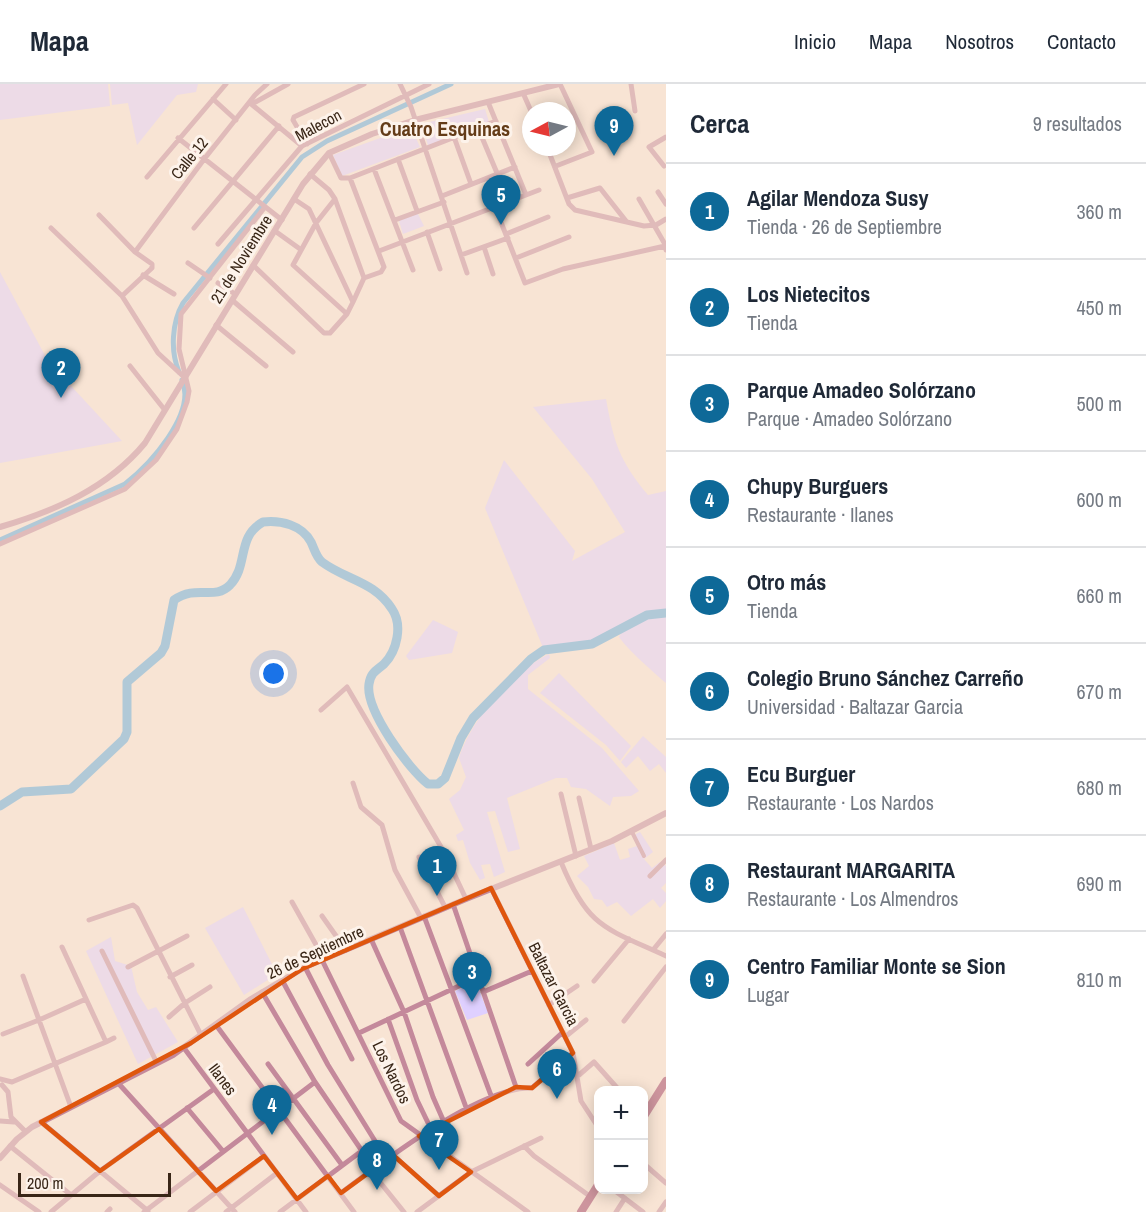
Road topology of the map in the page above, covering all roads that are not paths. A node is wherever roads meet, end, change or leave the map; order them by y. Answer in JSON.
{"nodes":[{"id":1,"x":226,"y":84,"type":"edge"},
{"id":2,"x":267,"y":84,"type":"edge"},
{"id":3,"x":288,"y":84,"type":"edge"},
{"id":4,"x":364,"y":84,"type":"edge"},
{"id":5,"x":400,"y":84,"type":"edge"},
{"id":6,"x":429,"y":84,"type":"edge"},
{"id":7,"x":560,"y":84,"type":"edge"},
{"id":8,"x":631,"y":84,"type":"edge"},
{"id":9,"x":523,"y":93,"type":"junction"},
{"id":10,"x":407,"y":98,"type":"junction"},
{"id":11,"x":213,"y":99,"type":"junction"},
{"id":12,"x":488,"y":102,"type":"junction"},
{"id":13,"x":527,"y":102,"type":"edge"},
{"id":14,"x":251,"y":103,"type":"junction"},
{"id":15,"x":635,"y":111,"type":"dead end"},
{"id":16,"x":236,"y":120,"type":"junction"},
{"id":17,"x":416,"y":120,"type":"junction"},
{"id":18,"x":496,"y":121,"type":"junction"},
{"id":19,"x":279,"y":126,"type":"junction"},
{"id":20,"x":478,"y":128,"type":"junction"},
{"id":21,"x":454,"y":137,"type":"junction"},
{"id":22,"x":666,"y":137,"type":"edge"},
{"id":23,"x":178,"y":138,"type":"junction"},
{"id":24,"x":304,"y":145,"type":"junction"},
{"id":25,"x":425,"y":148,"type":"junction"},
{"id":26,"x":328,"y":153,"type":"junction"},
{"id":27,"x":551,"y":156,"type":"edge"},
{"id":28,"x":204,"y":158,"type":"junction"},
{"id":29,"x":398,"y":159,"type":"junction"},
{"id":30,"x":556,"y":166,"type":"junction"},
{"id":31,"x":664,"y":166,"type":"dead end"},
{"id":32,"x":515,"y":167,"type":"junction"},
{"id":33,"x":374,"y":169,"type":"junction"},
{"id":34,"x":497,"y":173,"type":"junction"},
{"id":35,"x":310,"y":174,"type":"junction"},
{"id":36,"x":147,"y":177,"type":"dead end"},
{"id":37,"x":350,"y":178,"type":"junction"},
{"id":38,"x":232,"y":181,"type":"junction"},
{"id":39,"x":471,"y":184,"type":"junction"},
{"id":40,"x":539,"y":190,"type":"dead end"},
{"id":41,"x":658,"y":192,"type":"dead end"},
{"id":42,"x":526,"y":195,"type":"junction"},
{"id":43,"x":567,"y":198,"type":"junction"},
{"id":44,"x":639,"y":198,"type":"dead end"},
{"id":45,"x":294,"y":199,"type":"junction"},
{"id":46,"x":335,"y":199,"type":"junction"},
{"id":47,"x":443,"y":199,"type":"junction"},
{"id":48,"x":256,"y":201,"type":"junction"},
{"id":49,"x":666,"y":204,"type":"edge"},
{"id":50,"x":264,"y":206,"type":"junction"},
{"id":51,"x":495,"y":207,"type":"junction"},
{"id":52,"x":417,"y":211,"type":"junction"},
{"id":53,"x":99,"y":215,"type":"dead end"},
{"id":54,"x":548,"y":217,"type":"dead end"},
{"id":55,"x":666,"y":219,"type":"edge"},
{"id":56,"x":282,"y":220,"type":"junction"},
{"id":57,"x":395,"y":220,"type":"junction"},
{"id":58,"x":627,"y":222,"type":"junction"},
{"id":59,"x":316,"y":223,"type":"junction"},
{"id":60,"x":451,"y":223,"type":"junction"},
{"id":61,"x":656,"y":225,"type":"junction"},
{"id":62,"x":51,"y":228,"type":"dead end"},
{"id":63,"x":194,"y":228,"type":"dead end"},
{"id":64,"x":275,"y":231,"type":"junction"},
{"id":65,"x":427,"y":232,"type":"junction"},
{"id":66,"x":507,"y":236,"type":"junction"},
{"id":67,"x":569,"y":237,"type":"dead end"},
{"id":68,"x":402,"y":243,"type":"junction"},
{"id":69,"x":218,"y":244,"type":"dead end"},
{"id":70,"x":484,"y":247,"type":"junction"},
{"id":71,"x":666,"y":247,"type":"edge"},
{"id":72,"x":300,"y":249,"type":"junction"},
{"id":73,"x":379,"y":251,"type":"junction"},
{"id":74,"x":135,"y":252,"type":"junction"},
{"id":75,"x":461,"y":255,"type":"junction"},
{"id":76,"x":516,"y":258,"type":"junction"},
{"id":77,"x":188,"y":263,"type":"dead end"},
{"id":78,"x":254,"y":265,"type":"junction"},
{"id":79,"x":440,"y":269,"type":"dead end"},
{"id":80,"x":413,"y":270,"type":"dead end"},
{"id":81,"x":467,"y":273,"type":"dead end"},
{"id":82,"x":493,"y":274,"type":"dead end"},
{"id":83,"x":143,"y":275,"type":"junction"},
{"id":84,"x":208,"y":278,"type":"junction"},
{"id":85,"x":364,"y":278,"type":"junction"},
{"id":86,"x":218,"y":283,"type":"dead end"},
{"id":87,"x":174,"y":294,"type":"dead end"},
{"id":88,"x":122,"y":296,"type":"junction"},
{"id":89,"x":234,"y":297,"type":"junction"},
{"id":90,"x":353,"y":302,"type":"junction"},
{"id":91,"x":347,"y":314,"type":"junction"},
{"id":92,"x":216,"y":325,"type":"junction"},
{"id":93,"x":293,"y":352,"type":"dead end"},
{"id":94,"x":130,"y":366,"type":"dead end"},
{"id":95,"x":266,"y":366,"type":"dead end"},
{"id":96,"x":184,"y":377,"type":"junction"},
{"id":97,"x":164,"y":409,"type":"junction"},
{"id":98,"x":0,"y":527,"type":"edge"},
{"id":99,"x":22,"y":529,"type":"junction"},
{"id":100,"x":0,"y":544,"type":"edge"},
{"id":101,"x":321,"y":710,"type":"dead end"},
{"id":102,"x":353,"y":783,"type":"dead end"},
{"id":103,"x":561,"y":794,"type":"dead end"},
{"id":104,"x":579,"y":798,"type":"dead end"},
{"id":105,"x":666,"y":813,"type":"edge"},
{"id":106,"x":632,"y":832,"type":"junction"},
{"id":107,"x":591,"y":849,"type":"junction"},
{"id":108,"x":576,"y":856,"type":"junction"},
{"id":109,"x":644,"y":856,"type":"dead end"},
{"id":110,"x":419,"y":857,"type":"dead end"},
{"id":111,"x":666,"y":860,"type":"edge"},
{"id":112,"x":561,"y":862,"type":"junction"},
{"id":113,"x":650,"y":876,"type":"dead end"},
{"id":114,"x":491,"y":888,"type":"junction"},
{"id":115,"x":466,"y":899,"type":"junction"},
{"id":116,"x":292,"y":902,"type":"dead end"},
{"id":117,"x":453,"y":904,"type":"junction"},
{"id":118,"x":445,"y":907,"type":"junction"},
{"id":119,"x":322,"y":916,"type":"dead end"},
{"id":120,"x":423,"y":917,"type":"junction"},
{"id":121,"x":89,"y":920,"type":"dead end"},
{"id":122,"x":400,"y":927,"type":"junction"},
{"id":123,"x":666,"y":934,"type":"edge"},
{"id":124,"x":187,"y":936,"type":"dead end"},
{"id":125,"x":371,"y":939,"type":"junction"},
{"id":126,"x":629,"y":939,"type":"junction"},
{"id":127,"x":62,"y":947,"type":"dead end"},
{"id":128,"x":346,"y":950,"type":"junction"},
{"id":129,"x":653,"y":950,"type":"junction"},
{"id":130,"x":102,"y":951,"type":"dead end"},
{"id":131,"x":158,"y":951,"type":"junction"},
{"id":132,"x":666,"y":956,"type":"edge"},
{"id":133,"x":323,"y":959,"type":"junction"},
{"id":134,"x":192,"y":965,"type":"dead end"},
{"id":135,"x":128,"y":967,"type":"dead end"},
{"id":136,"x":305,"y":967,"type":"junction"},
{"id":137,"x":666,"y":967,"type":"edge"},
{"id":138,"x":532,"y":971,"type":"junction"},
{"id":139,"x":23,"y":976,"type":"dead end"},
{"id":140,"x":171,"y":977,"type":"junction"},
{"id":141,"x":478,"y":977,"type":"junction"},
{"id":142,"x":282,"y":980,"type":"junction"},
{"id":143,"x":594,"y":981,"type":"dead end"},
{"id":144,"x":577,"y":986,"type":"dead end"},
{"id":145,"x":210,"y":987,"type":"dead end"},
{"id":146,"x":452,"y":989,"type":"junction"},
{"id":147,"x":262,"y":992,"type":"junction"},
{"id":148,"x":483,"y":992,"type":"junction"},
{"id":149,"x":86,"y":999,"type":"junction"},
{"id":150,"x":428,"y":1000,"type":"junction"},
{"id":151,"x":184,"y":1004,"type":"junction"},
{"id":152,"x":549,"y":1005,"type":"junction"},
{"id":153,"x":404,"y":1012,"type":"junction"},
{"id":154,"x":169,"y":1017,"type":"dead end"},
{"id":155,"x":388,"y":1019,"type":"junction"},
{"id":156,"x":39,"y":1020,"type":"junction"},
{"id":157,"x":586,"y":1020,"type":"dead end"},
{"id":158,"x":624,"y":1021,"type":"dead end"},
{"id":159,"x":216,"y":1025,"type":"junction"},
{"id":160,"x":359,"y":1033,"type":"junction"},
{"id":161,"x":3,"y":1034,"type":"dead end"},
{"id":162,"x":564,"y":1034,"type":"junction"},
{"id":163,"x":201,"y":1035,"type":"junction"},
{"id":164,"x":114,"y":1038,"type":"dead end"},
{"id":165,"x":106,"y":1042,"type":"junction"},
{"id":166,"x":184,"y":1048,"type":"junction"},
{"id":167,"x":573,"y":1053,"type":"junction"},
{"id":168,"x":352,"y":1059,"type":"dead end"},
{"id":169,"x":55,"y":1064,"type":"junction"},
{"id":170,"x":157,"y":1064,"type":"junction"},
{"id":171,"x":268,"y":1064,"type":"dead end"},
{"id":172,"x":528,"y":1064,"type":"dead end"},
{"id":173,"x":579,"y":1075,"type":"junction"},
{"id":174,"x":666,"y":1081,"type":"edge"},
{"id":175,"x":1,"y":1082,"type":"edge"},
{"id":176,"x":315,"y":1082,"type":"junction"},
{"id":177,"x":118,"y":1084,"type":"junction"},
{"id":178,"x":616,"y":1086,"type":"edge"},
{"id":179,"x":516,"y":1087,"type":"junction"},
{"id":180,"x":214,"y":1089,"type":"junction"},
{"id":181,"x":294,"y":1098,"type":"junction"},
{"id":182,"x":492,"y":1098,"type":"junction"},
{"id":183,"x":71,"y":1107,"type":"junction"},
{"id":184,"x":187,"y":1108,"type":"junction"},
{"id":185,"x":278,"y":1110,"type":"junction"},
{"id":186,"x":467,"y":1110,"type":"junction"},
{"id":187,"x":648,"y":1110,"type":"edge"},
{"id":188,"x":0,"y":1121,"type":"edge"},
{"id":189,"x":594,"y":1121,"type":"edge"},
{"id":190,"x":14,"y":1122,"type":"junction"},
{"id":191,"x":41,"y":1122,"type":"junction"},
{"id":192,"x":444,"y":1122,"type":"junction"},
{"id":193,"x":159,"y":1128,"type":"junction"},
{"id":194,"x":431,"y":1129,"type":"junction"},
{"id":195,"x":25,"y":1131,"type":"junction"},
{"id":196,"x":246,"y":1132,"type":"junction"},
{"id":197,"x":419,"y":1136,"type":"junction"},
{"id":198,"x":541,"y":1138,"type":"dead end"},
{"id":199,"x":10,"y":1146,"type":"junction"},
{"id":200,"x":524,"y":1146,"type":"junction"},
{"id":201,"x":222,"y":1150,"type":"junction"},
{"id":202,"x":362,"y":1150,"type":"junction"},
{"id":203,"x":393,"y":1155,"type":"junction"},
{"id":204,"x":264,"y":1156,"type":"junction"},
{"id":205,"x":0,"y":1158,"type":"edge"},
{"id":206,"x":342,"y":1165,"type":"junction"},
{"id":207,"x":648,"y":1167,"type":"edge"},
{"id":208,"x":197,"y":1170,"type":"junction"},
{"id":209,"x":100,"y":1171,"type":"junction"},
{"id":210,"x":371,"y":1171,"type":"junction"},
{"id":211,"x":471,"y":1172,"type":"junction"},
{"id":212,"x":277,"y":1173,"type":"junction"},
{"id":213,"x":328,"y":1176,"type":"junction"},
{"id":214,"x":666,"y":1183,"type":"edge"},
{"id":215,"x":0,"y":1185,"type":"edge"},
{"id":216,"x":216,"y":1191,"type":"junction"},
{"id":217,"x":594,"y":1192,"type":"edge"},
{"id":218,"x":341,"y":1193,"type":"junction"},
{"id":219,"x":619,"y":1194,"type":"edge"},
{"id":220,"x":71,"y":1195,"type":"junction"},
{"id":221,"x":439,"y":1196,"type":"junction"},
{"id":222,"x":591,"y":1197,"type":"junction"},
{"id":223,"x":624,"y":1198,"type":"junction"},
{"id":224,"x":297,"y":1199,"type":"junction"},
{"id":225,"x":666,"y":1202,"type":"edge"},
{"id":226,"x":147,"y":1211,"type":"edge"},
{"id":227,"x":230,"y":1211,"type":"edge"},
{"id":228,"x":39,"y":1212,"type":"edge"},
{"id":229,"x":51,"y":1212,"type":"edge"},
{"id":230,"x":190,"y":1212,"type":"edge"},
{"id":231,"x":280,"y":1212,"type":"edge"},
{"id":232,"x":306,"y":1212,"type":"edge"},
{"id":233,"x":354,"y":1212,"type":"edge"},
{"id":234,"x":404,"y":1212,"type":"edge"},
{"id":235,"x":417,"y":1212,"type":"edge"},
{"id":236,"x":528,"y":1212,"type":"edge"},
{"id":237,"x":581,"y":1212,"type":"edge"},
{"id":238,"x":616,"y":1212,"type":"edge"},
{"id":239,"x":643,"y":1212,"type":"edge"},
{"id":240,"x":659,"y":1212,"type":"edge"}],
"edges":[{"from":1,"to":11,"type":"street"},
{"from":2,"to":14,"type":"street","name":"Calle 12"},
{"from":3,"to":14,"type":"street"},
{"from":4,"to":24,"type":"street"},
{"from":5,"to":10,"type":"street"},
{"from":6,"to":10,"type":"street","name":"Malecon"},
{"from":7,"to":9,"type":"street","name":"21 de Noviembre"},
{"from":7,"to":30,"type":"street"},
{"from":8,"to":15,"type":"street"},
{"from":9,"to":12,"type":"street","name":"21 de Noviembre"},
{"from":9,"to":13,"type":"street"},
{"from":10,"to":17,"type":"street"},
{"from":10,"to":24,"type":"street","name":"Malecon"},
{"from":11,"to":16,"type":"street"},
{"from":11,"to":23,"type":"street"},
{"from":12,"to":17,"type":"street","name":"21 de Noviembre"},
{"from":12,"to":18,"type":"street"},
{"from":14,"to":16,"type":"street","name":"Calle 12"},
{"from":14,"to":19,"type":"street"},
{"from":16,"to":28,"type":"street","name":"Calle 12"},
{"from":17,"to":25,"type":"street"},
{"from":17,"to":26,"type":"street","name":"21 de Noviembre"},
{"from":18,"to":20,"type":"street"},
{"from":18,"to":32,"type":"street"},
{"from":19,"to":24,"type":"street"},
{"from":19,"to":38,"type":"street"},
{"from":20,"to":21,"type":"street"},
{"from":20,"to":34,"type":"street"},
{"from":21,"to":25,"type":"street"},
{"from":21,"to":39,"type":"street"},
{"from":22,"to":31,"type":"street"},
{"from":23,"to":28,"type":"street"},
{"from":23,"to":36,"type":"street"},
{"from":24,"to":48,"type":"street","name":"Malecon"},
{"from":25,"to":29,"type":"street"},
{"from":25,"to":47,"type":"street"},
{"from":26,"to":35,"type":"street","name":"21 de Noviembre"},
{"from":26,"to":37,"type":"street"},
{"from":27,"to":30,"type":"street"},
{"from":28,"to":38,"type":"street"},
{"from":28,"to":74,"type":"street","name":"Calle 12"},
{"from":29,"to":33,"type":"street"},
{"from":29,"to":52,"type":"street"},
{"from":30,"to":43,"type":"street"},
{"from":32,"to":34,"type":"street"},
{"from":32,"to":42,"type":"street"},
{"from":33,"to":37,"type":"street"},
{"from":33,"to":57,"type":"street"},
{"from":34,"to":39,"type":"street"},
{"from":35,"to":45,"type":"street","name":"21 de Noviembre"},
{"from":35,"to":46,"type":"street"},
{"from":37,"to":73,"type":"street"},
{"from":38,"to":48,"type":"street"},
{"from":38,"to":63,"type":"street"},
{"from":39,"to":47,"type":"street"},
{"from":40,"to":42,"type":"street"},
{"from":41,"to":49,"type":"street"},
{"from":42,"to":51,"type":"street"},
{"from":43,"to":58,"type":"street"},
{"from":43,"to":58,"type":"street"},
{"from":44,"to":61,"type":"street"},
{"from":45,"to":56,"type":"street","name":"21 de Noviembre"},
{"from":45,"to":59,"type":"street"},
{"from":46,"to":59,"type":"street"},
{"from":46,"to":85,"type":"street"},
{"from":47,"to":52,"type":"street"},
{"from":47,"to":60,"type":"street"},
{"from":48,"to":50,"type":"street"},
{"from":48,"to":69,"type":"street","name":"Malecon"},
{"from":50,"to":56,"type":"street"},
{"from":50,"to":84,"type":"street"},
{"from":51,"to":60,"type":"street"},
{"from":51,"to":66,"type":"street"},
{"from":52,"to":57,"type":"street"},
{"from":53,"to":74,"type":"street"},
{"from":54,"to":66,"type":"street"},
{"from":55,"to":61,"type":"street"},
{"from":56,"to":64,"type":"street","name":"21 de Noviembre"},
{"from":57,"to":68,"type":"street"},
{"from":58,"to":61,"type":"street"},
{"from":59,"to":72,"type":"street"},
{"from":59,"to":90,"type":"street"},
{"from":60,"to":65,"type":"street"},
{"from":60,"to":75,"type":"street"},
{"from":61,"to":71,"type":"street"},
{"from":62,"to":88,"type":"street"},
{"from":64,"to":72,"type":"street"},
{"from":64,"to":78,"type":"street","name":"21 de Noviembre"},
{"from":65,"to":68,"type":"street"},
{"from":65,"to":79,"type":"street"},
{"from":66,"to":70,"type":"street"},
{"from":66,"to":76,"type":"street"},
{"from":67,"to":76,"type":"street"},
{"from":68,"to":73,"type":"street"},
{"from":68,"to":80,"type":"street"},
{"from":70,"to":75,"type":"street"},
{"from":70,"to":82,"type":"street"},
{"from":71,"to":76,"type":"street"},
{"from":72,"to":91,"type":"street"},
{"from":73,"to":85,"type":"street"},
{"from":74,"to":83,"type":"street"},
{"from":75,"to":81,"type":"street"},
{"from":77,"to":84,"type":"street"},
{"from":78,"to":89,"type":"street","name":"21 de Noviembre"},
{"from":78,"to":91,"type":"street"},
{"from":83,"to":87,"type":"street"},
{"from":83,"to":88,"type":"street"},
{"from":84,"to":96,"type":"street"},
{"from":85,"to":90,"type":"street"},
{"from":86,"to":89,"type":"street"},
{"from":88,"to":96,"type":"street"},
{"from":89,"to":92,"type":"street","name":"21 de Noviembre"},
{"from":89,"to":93,"type":"street"},
{"from":90,"to":91,"type":"street"},
{"from":92,"to":95,"type":"street"},
{"from":92,"to":96,"type":"street","name":"21 de Noviembre"},
{"from":94,"to":97,"type":"street"},
{"from":96,"to":97,"type":"street","name":"21 de Noviembre"},
{"from":96,"to":99,"type":"street"},
{"from":97,"to":99,"type":"street","name":"21 de Noviembre"},
{"from":98,"to":99,"type":"street","name":"21 de Noviembre"},
{"from":99,"to":100,"type":"street"},
{"from":101,"to":115,"type":"street"},
{"from":102,"to":120,"type":"street"},
{"from":103,"to":108,"type":"street"},
{"from":104,"to":107,"type":"street"},
{"from":105,"to":106,"type":"street","name":"26 de Septiembre"},
{"from":106,"to":107,"type":"street","name":"26 de Septiembre"},
{"from":106,"to":109,"type":"street"},
{"from":107,"to":108,"type":"street","name":"26 de Septiembre"},
{"from":108,"to":112,"type":"street","name":"26 de Septiembre"},
{"from":110,"to":118,"type":"street"},
{"from":111,"to":113,"type":"street"},
{"from":112,"to":114,"type":"street","name":"26 de Septiembre"},
{"from":112,"to":126,"type":"street"},
{"from":114,"to":115,"type":"street","name":"26 de Septiembre"},
{"from":114,"to":138,"type":"street","name":"Baltazar Garcia"},
{"from":115,"to":117,"type":"street","name":"26 de Septiembre"},
{"from":116,"to":133,"type":"street","name":"Los Nardos"},
{"from":117,"to":118,"type":"street","name":"26 de Septiembre"},
{"from":117,"to":141,"type":"street"},
{"from":118,"to":120,"type":"street","name":"26 de Septiembre"},
{"from":119,"to":128,"type":"street"},
{"from":120,"to":122,"type":"street","name":"26 de Septiembre"},
{"from":120,"to":146,"type":"street"},
{"from":121,"to":131,"type":"street"},
{"from":122,"to":125,"type":"street","name":"26 de Septiembre"},
{"from":122,"to":150,"type":"street"},
{"from":123,"to":129,"type":"street"},
{"from":124,"to":131,"type":"street"},
{"from":125,"to":128,"type":"street","name":"26 de Septiembre"},
{"from":125,"to":153,"type":"street"},
{"from":126,"to":129,"type":"street"},
{"from":126,"to":143,"type":"street"},
{"from":127,"to":149,"type":"street"},
{"from":128,"to":133,"type":"street","name":"26 de Septiembre"},
{"from":129,"to":132,"type":"street"},
{"from":130,"to":170,"type":"street"},
{"from":131,"to":135,"type":"street"},
{"from":131,"to":140,"type":"street"},
{"from":133,"to":136,"type":"street","name":"26 de Septiembre"},
{"from":133,"to":160,"type":"street","name":"Los Nardos"},
{"from":134,"to":140,"type":"street"},
{"from":136,"to":142,"type":"street","name":"26 de Septiembre"},
{"from":136,"to":168,"type":"street"},
{"from":137,"to":158,"type":"street"},
{"from":138,"to":148,"type":"street"},
{"from":138,"to":152,"type":"street","name":"Baltazar Garcia"},
{"from":139,"to":156,"type":"street"},
{"from":140,"to":151,"type":"street"},
{"from":141,"to":146,"type":"street"},
{"from":141,"to":148,"type":"street"},
{"from":142,"to":147,"type":"street","name":"26 de Septiembre"},
{"from":142,"to":202,"type":"street"},
{"from":144,"to":152,"type":"street"},
{"from":145,"to":151,"type":"street"},
{"from":146,"to":150,"type":"street"},
{"from":146,"to":182,"type":"street"},
{"from":147,"to":159,"type":"street","name":"26 de Septiembre"},
{"from":147,"to":176,"type":"street"},
{"from":148,"to":179,"type":"street"},
{"from":149,"to":156,"type":"street"},
{"from":149,"to":165,"type":"street"},
{"from":150,"to":153,"type":"street"},
{"from":150,"to":186,"type":"street"},
{"from":151,"to":154,"type":"street"},
{"from":151,"to":163,"type":"street"},
{"from":152,"to":162,"type":"street","name":"Baltazar Garcia"},
{"from":153,"to":155,"type":"street"},
{"from":153,"to":192,"type":"street"},
{"from":155,"to":160,"type":"street"},
{"from":155,"to":194,"type":"street"},
{"from":156,"to":161,"type":"street"},
{"from":156,"to":169,"type":"street"},
{"from":157,"to":162,"type":"street"},
{"from":159,"to":163,"type":"street","name":"26 de Septiembre"},
{"from":159,"to":185,"type":"street"},
{"from":160,"to":197,"type":"street","name":"Los Nardos"},
{"from":162,"to":167,"type":"street","name":"Baltazar Garcia"},
{"from":162,"to":172,"type":"street"},
{"from":163,"to":166,"type":"street","name":"26 de Septiembre"},
{"from":164,"to":165,"type":"street"},
{"from":165,"to":169,"type":"street"},
{"from":166,"to":170,"type":"street","name":"26 de Septiembre"},
{"from":166,"to":180,"type":"street","name":"Ilanes"},
{"from":167,"to":173,"type":"street","name":"Baltazar Garcia"},
{"from":167,"to":179,"type":"street"},
{"from":169,"to":175,"type":"street"},
{"from":169,"to":183,"type":"street"},
{"from":170,"to":177,"type":"street","name":"26 de Septiembre"},
{"from":171,"to":181,"type":"street"},
{"from":173,"to":178,"type":"street"},
{"from":173,"to":189,"type":"street","name":"Baltazar Garcia"},
{"from":174,"to":187,"type":"main road"},
{"from":175,"to":190,"type":"street"},
{"from":176,"to":181,"type":"street"},
{"from":176,"to":202,"type":"street"},
{"from":177,"to":183,"type":"street","name":"26 de Septiembre"},
{"from":177,"to":193,"type":"street"},
{"from":179,"to":182,"type":"street"},
{"from":180,"to":184,"type":"street"},
{"from":180,"to":196,"type":"street","name":"Ilanes"},
{"from":181,"to":185,"type":"street"},
{"from":181,"to":206,"type":"street"},
{"from":182,"to":186,"type":"street"},
{"from":183,"to":191,"type":"street","name":"26 de Septiembre"},
{"from":184,"to":193,"type":"street"},
{"from":184,"to":201,"type":"street"},
{"from":185,"to":196,"type":"street"},
{"from":185,"to":213,"type":"street"},
{"from":186,"to":192,"type":"street"},
{"from":188,"to":190,"type":"street"},
{"from":190,"to":195,"type":"street"},
{"from":191,"to":195,"type":"street","name":"26 de Septiembre"},
{"from":191,"to":209,"type":"street"},
{"from":192,"to":194,"type":"street"},
{"from":193,"to":208,"type":"street"},
{"from":193,"to":209,"type":"street"},
{"from":194,"to":197,"type":"street"},
{"from":195,"to":199,"type":"street","name":"26 de Septiembre"},
{"from":196,"to":201,"type":"street"},
{"from":196,"to":204,"type":"street","name":"Ilanes"},
{"from":197,"to":203,"type":"street"},
{"from":197,"to":211,"type":"street","name":"Los Nardos"},
{"from":198,"to":200,"type":"street"},
{"from":199,"to":205,"type":"street","name":"26 de Septiembre"},
{"from":199,"to":220,"type":"street"},
{"from":200,"to":211,"type":"street"},
{"from":200,"to":222,"type":"street"},
{"from":201,"to":208,"type":"street"},
{"from":202,"to":206,"type":"street"},
{"from":203,"to":210,"type":"street"},
{"from":203,"to":221,"type":"street"},
{"from":204,"to":212,"type":"street","name":"Ilanes"},
{"from":204,"to":216,"type":"street"},
{"from":206,"to":213,"type":"street"},
{"from":207,"to":214,"type":"street"},
{"from":208,"to":216,"type":"street"},
{"from":208,"to":226,"type":"street"},
{"from":209,"to":220,"type":"street"},
{"from":209,"to":226,"type":"street"},
{"from":210,"to":218,"type":"street"},
{"from":210,"to":234,"type":"street"},
{"from":211,"to":221,"type":"street"},
{"from":211,"to":236,"type":"street","name":"Los Nardos"},
{"from":212,"to":224,"type":"street","name":"Ilanes"},
{"from":212,"to":227,"type":"street"},
{"from":213,"to":218,"type":"street"},
{"from":213,"to":224,"type":"street"},
{"from":215,"to":228,"type":"street"},
{"from":216,"to":227,"type":"street"},
{"from":216,"to":230,"type":"street"},
{"from":217,"to":222,"type":"main road"},
{"from":218,"to":233,"type":"street"},
{"from":219,"to":223,"type":"street"},
{"from":220,"to":229,"type":"street"},
{"from":221,"to":235,"type":"street"},
{"from":222,"to":237,"type":"main road"},
{"from":223,"to":238,"type":"street"},
{"from":223,"to":239,"type":"street"},
{"from":224,"to":231,"type":"street"},
{"from":224,"to":232,"type":"street","name":"Ilanes"},
{"from":225,"to":240,"type":"street"}]}
